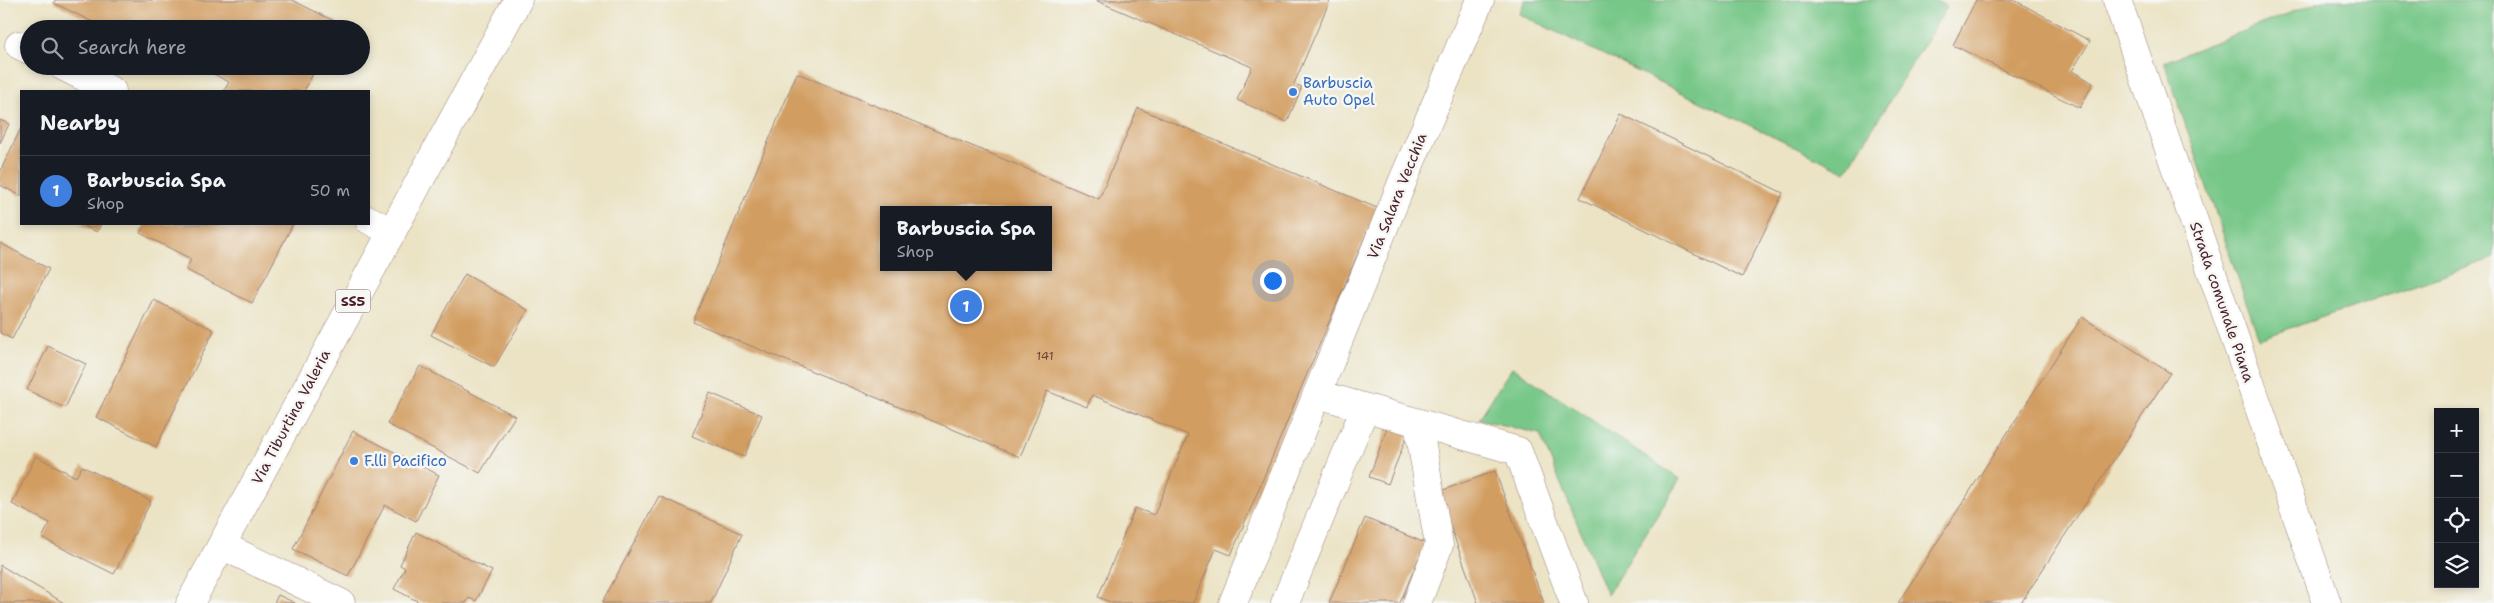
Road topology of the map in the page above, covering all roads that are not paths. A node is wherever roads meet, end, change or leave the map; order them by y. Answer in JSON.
{"nodes":[{"id":1,"x":518,"y":0,"type":"edge"},
{"id":2,"x":1480,"y":0,"type":"edge"},
{"id":3,"x":2117,"y":0,"type":"edge"},
{"id":4,"x":80,"y":75,"type":"edge"},
{"id":5,"x":110,"y":90,"type":"edge"},
{"id":6,"x":380,"y":226,"type":"edge"},
{"id":7,"x":1317,"y":394,"type":"junction"},
{"id":8,"x":1365,"y":408,"type":"junction"},
{"id":9,"x":1418,"y":422,"type":"junction"},
{"id":10,"x":223,"y":546,"type":"junction"},
{"id":11,"x":190,"y":603,"type":"edge"},
{"id":12,"x":342,"y":603,"type":"edge"},
{"id":13,"x":1233,"y":603,"type":"edge"},
{"id":14,"x":1285,"y":603,"type":"edge"},
{"id":15,"x":1417,"y":603,"type":"edge"},
{"id":16,"x":1574,"y":603,"type":"edge"},
{"id":17,"x":2327,"y":603,"type":"edge"}],
"edges":[{"from":1,"to":6,"type":"street","name":"Via Tiburtina Valeria","number":"SS5"},
{"from":2,"to":7,"type":"street","name":"Via Salara Vecchia"},
{"from":3,"to":17,"type":"street","name":"Strada comunale Piana"},
{"from":4,"to":5,"type":"street"},
{"from":6,"to":10,"type":"street","name":"Via Tiburtina Valeria","number":"SS5"},
{"from":7,"to":8,"type":"street"},
{"from":7,"to":13,"type":"street","name":"Via Salara Vecchia"},
{"from":8,"to":9,"type":"street"},
{"from":8,"to":14,"type":"street"},
{"from":9,"to":15,"type":"street"},
{"from":9,"to":16,"type":"street"},
{"from":10,"to":11,"type":"street","name":"Via Tiburtina Valeria","number":"SS5"},
{"from":10,"to":12,"type":"street"}]}
